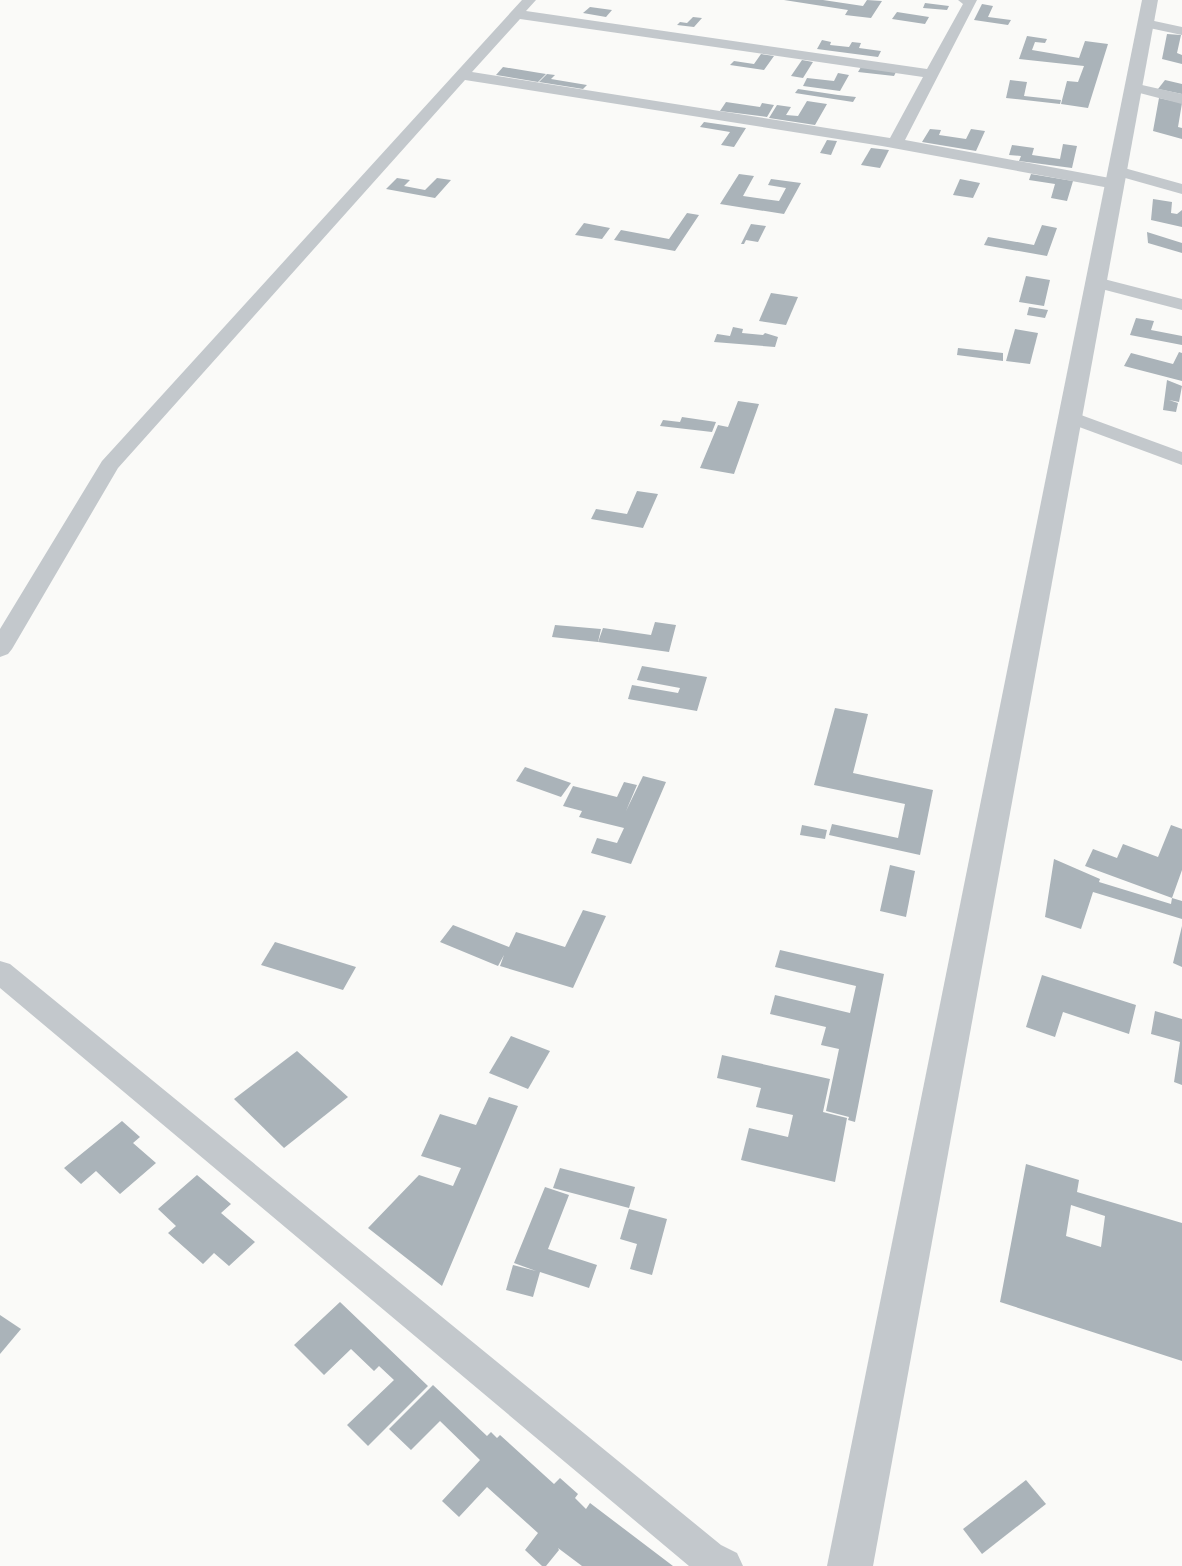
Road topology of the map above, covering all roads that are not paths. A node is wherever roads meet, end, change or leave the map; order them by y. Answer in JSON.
{"nodes":[{"id":1,"x":969,"y":0,"type":"edge"},
{"id":2,"x":523,"y":7,"type":"edge"},
{"id":3,"x":1148,"y":11,"type":"edge"},
{"id":4,"x":1182,"y":31,"type":"edge"},
{"id":5,"x":932,"y":74,"type":"junction"},
{"id":6,"x":463,"y":75,"type":"junction"},
{"id":7,"x":1133,"y":87,"type":"junction"},
{"id":8,"x":1182,"y":99,"type":"edge"},
{"id":9,"x":895,"y":144,"type":"junction"},
{"id":10,"x":1116,"y":178,"type":"junction"},
{"id":11,"x":1182,"y":189,"type":"edge"},
{"id":12,"x":1096,"y":282,"type":"junction"},
{"id":13,"x":1182,"y":305,"type":"edge"},
{"id":14,"x":1070,"y":417,"type":"junction"},
{"id":15,"x":1182,"y":459,"type":"edge"},
{"id":16,"x":0,"y":649,"type":"edge"},
{"id":17,"x":0,"y":972,"type":"edge"},
{"id":18,"x":724,"y":1566,"type":"edge"},
{"id":19,"x":850,"y":1566,"type":"edge"}],
"edges":[{"from":1,"to":5,"type":"street"},
{"from":2,"to":5,"type":"street"},
{"from":2,"to":6,"type":"street"},
{"from":3,"to":4,"type":"street"},
{"from":3,"to":7,"type":"street"},
{"from":5,"to":9,"type":"street"},
{"from":6,"to":9,"type":"street"},
{"from":6,"to":16,"type":"street"},
{"from":7,"to":8,"type":"street"},
{"from":7,"to":10,"type":"street"},
{"from":9,"to":10,"type":"street"},
{"from":10,"to":11,"type":"street"},
{"from":10,"to":12,"type":"street"},
{"from":12,"to":13,"type":"street"},
{"from":12,"to":14,"type":"street"},
{"from":14,"to":15,"type":"street"},
{"from":14,"to":19,"type":"street"},
{"from":17,"to":18,"type":"street"}]}
